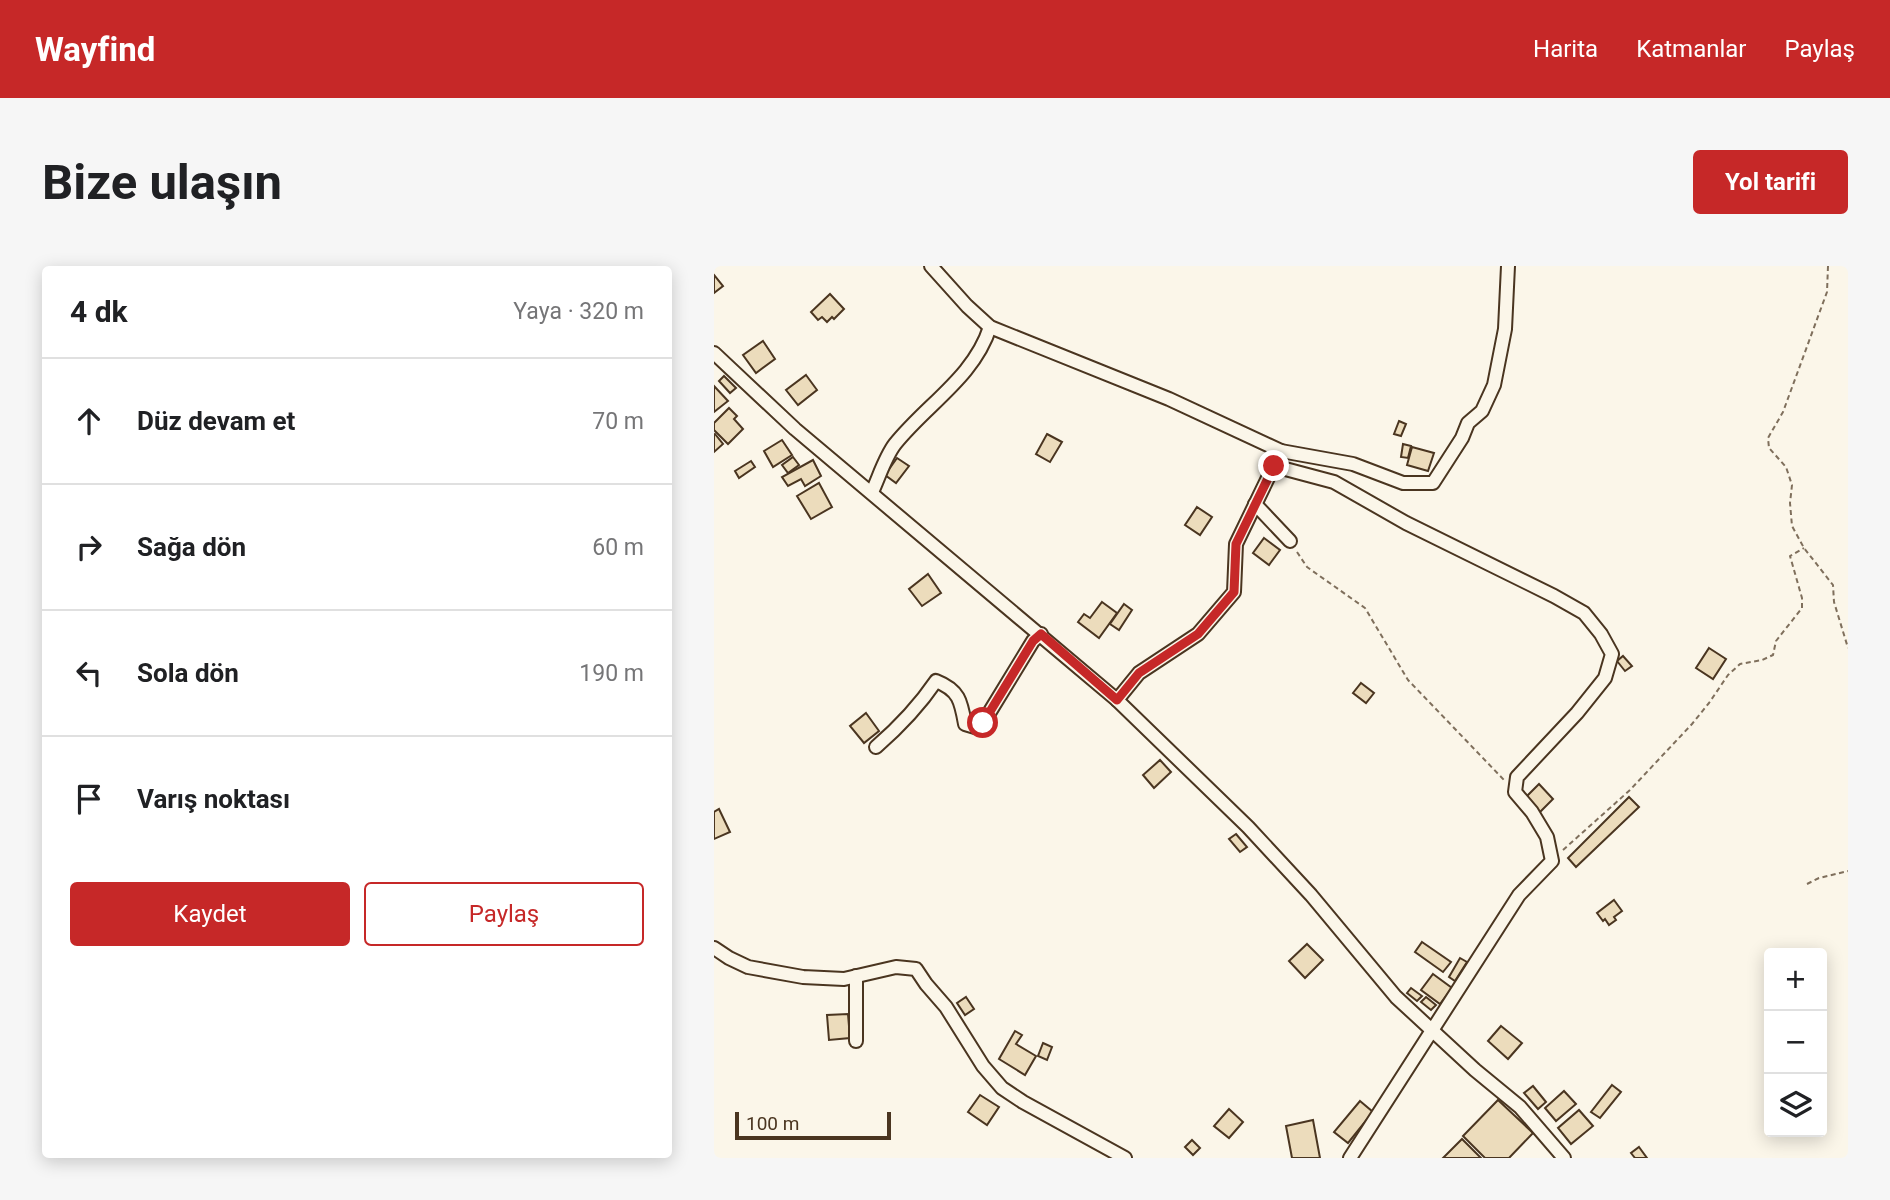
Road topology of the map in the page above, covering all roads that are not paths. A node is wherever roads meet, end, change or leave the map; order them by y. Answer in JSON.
{"nodes":[{"id":1,"x":931,"y":266,"type":"edge"},
{"id":2,"x":1508,"y":266,"type":"edge"},
{"id":3,"x":990,"y":327,"type":"junction"},
{"id":4,"x":715,"y":356,"type":"edge"},
{"id":5,"x":1281,"y":451,"type":"junction"},
{"id":6,"x":1274,"y":466,"type":"junction"},
{"id":7,"x":872,"y":492,"type":"junction"},
{"id":8,"x":1255,"y":504,"type":"junction"},
{"id":9,"x":1290,"y":541,"type":"road end"},
{"id":10,"x":1041,"y":634,"type":"junction"},
{"id":11,"x":1117,"y":700,"type":"junction"},
{"id":12,"x":876,"y":747,"type":"dead end"},
{"id":13,"x":714,"y":948,"type":"edge"},
{"id":14,"x":856,"y":976,"type":"junction"},
{"id":15,"x":1432,"y":1031,"type":"junction"},
{"id":16,"x":856,"y":1041,"type":"dead end"},
{"id":17,"x":1125,"y":1158,"type":"edge"},
{"id":18,"x":1350,"y":1158,"type":"edge"},
{"id":19,"x":1564,"y":1158,"type":"edge"}],
"edges":[{"from":1,"to":3,"type":"street"},
{"from":2,"to":5,"type":"street"},
{"from":3,"to":5,"type":"street"},
{"from":3,"to":7,"type":"street"},
{"from":4,"to":7,"type":"street"},
{"from":5,"to":6,"type":"street"},
{"from":6,"to":8,"type":"street"},
{"from":6,"to":15,"type":"street"},
{"from":7,"to":10,"type":"street"},
{"from":8,"to":9,"type":"street"},
{"from":8,"to":11,"type":"street"},
{"from":10,"to":11,"type":"street"},
{"from":10,"to":12,"type":"street"},
{"from":11,"to":15,"type":"street"},
{"from":13,"to":14,"type":"street"},
{"from":14,"to":16,"type":"street"},
{"from":14,"to":17,"type":"street"},
{"from":15,"to":18,"type":"street"},
{"from":15,"to":19,"type":"street"}]}
